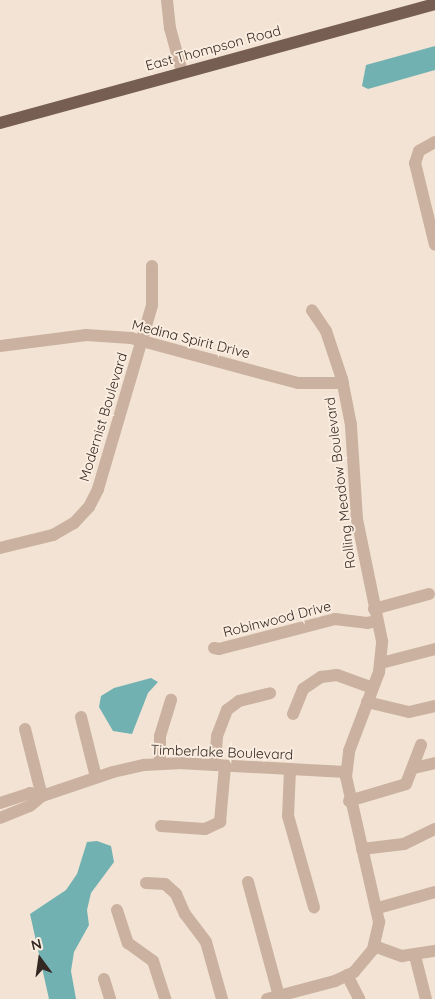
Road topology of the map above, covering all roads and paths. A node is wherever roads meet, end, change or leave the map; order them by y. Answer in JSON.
{"nodes":[{"id":1,"x":168,"y":0,"type":"edge"},
{"id":2,"x":435,"y":4,"type":"edge"},
{"id":3,"x":182,"y":72,"type":"junction"},
{"id":4,"x":0,"y":124,"type":"edge"},
{"id":5,"x":435,"y":142,"type":"edge"},
{"id":6,"x":435,"y":245,"type":"edge"},
{"id":7,"x":152,"y":266,"type":"dead end"},
{"id":8,"x":312,"y":310,"type":"dead end"},
{"id":9,"x":142,"y":340,"type":"junction"},
{"id":10,"x":0,"y":346,"type":"edge"},
{"id":11,"x":343,"y":383,"type":"junction"},
{"id":12,"x":0,"y":548,"type":"edge"},
{"id":13,"x":429,"y":594,"type":"dead end"},
{"id":14,"x":376,"y":615,"type":"junction"},
{"id":15,"x":214,"y":648,"type":"dead end"},
{"id":16,"x":435,"y":649,"type":"edge"},
{"id":17,"x":381,"y":663,"type":"junction"},
{"id":18,"x":373,"y":688,"type":"junction"},
{"id":19,"x":270,"y":693,"type":"dead end"},
{"id":20,"x":171,"y":700,"type":"dead end"},
{"id":21,"x":367,"y":702,"type":"junction"},
{"id":22,"x":435,"y":706,"type":"edge"},
{"id":23,"x":293,"y":714,"type":"dead end"},
{"id":24,"x":81,"y":717,"type":"dead end"},
{"id":25,"x":25,"y":729,"type":"dead end"},
{"id":26,"x":421,"y":746,"type":"dead end"},
{"id":27,"x":435,"y":763,"type":"edge"},
{"id":28,"x":160,"y":764,"type":"junction"},
{"id":29,"x":220,"y":765,"type":"junction"},
{"id":30,"x":414,"y":768,"type":"junction"},
{"id":31,"x":290,"y":769,"type":"junction"},
{"id":32,"x":346,"y":772,"type":"junction"},
{"id":33,"x":96,"y":777,"type":"junction"},
{"id":34,"x":42,"y":796,"type":"junction"},
{"id":35,"x":349,"y":801,"type":"junction"},
{"id":36,"x":0,"y":803,"type":"edge"},
{"id":37,"x":0,"y":818,"type":"edge"},
{"id":38,"x":161,"y":826,"type":"dead end"},
{"id":39,"x":435,"y":828,"type":"edge"},
{"id":40,"x":362,"y":849,"type":"junction"},
{"id":41,"x":248,"y":882,"type":"dead end"},
{"id":42,"x":146,"y":883,"type":"dead end"},
{"id":43,"x":435,"y":892,"type":"edge"},
{"id":44,"x":314,"y":907,"type":"dead end"},
{"id":45,"x":378,"y":908,"type":"junction"},
{"id":46,"x":117,"y":910,"type":"dead end"},
{"id":47,"x":374,"y":946,"type":"junction"},
{"id":48,"x":435,"y":951,"type":"edge"},
{"id":49,"x":415,"y":956,"type":"junction"},
{"id":50,"x":347,"y":975,"type":"junction"},
{"id":51,"x":104,"y":979,"type":"dead end"},
{"id":52,"x":298,"y":995,"type":"edge"},
{"id":53,"x":273,"y":997,"type":"edge"},
{"id":54,"x":110,"y":999,"type":"edge"},
{"id":55,"x":165,"y":999,"type":"edge"},
{"id":56,"x":222,"y":999,"type":"edge"},
{"id":57,"x":359,"y":999,"type":"edge"},
{"id":58,"x":426,"y":999,"type":"edge"}],
"edges":[{"from":1,"to":3,"type":"street"},
{"from":2,"to":3,"type":"main road","name":"East Thompson Road"},
{"from":3,"to":4,"type":"main road","name":"East Thompson Road"},
{"from":5,"to":6,"type":"street"},
{"from":7,"to":9,"type":"street","name":"Modernist Boulevard"},
{"from":8,"to":11,"type":"street","name":"Rolling Meadow Boulevard"},
{"from":9,"to":10,"type":"street","name":"Medina Spirit Drive"},
{"from":9,"to":11,"type":"street","name":"Medina Spirit Drive"},
{"from":9,"to":12,"type":"street","name":"Modernist Boulevard"},
{"from":11,"to":14,"type":"street","name":"Rolling Meadow Boulevard"},
{"from":13,"to":14,"type":"street","name":"Robinwood Drive"},
{"from":14,"to":15,"type":"street","name":"Robinwood Drive"},
{"from":14,"to":17,"type":"street","name":"Rolling Meadow Boulevard"},
{"from":16,"to":17,"type":"street"},
{"from":17,"to":18,"type":"street","name":"Rolling Meadow Boulevard"},
{"from":18,"to":21,"type":"street","name":"Rolling Meadow Boulevard"},
{"from":18,"to":23,"type":"street"},
{"from":19,"to":29,"type":"street"},
{"from":20,"to":28,"type":"street"},
{"from":21,"to":22,"type":"street"},
{"from":21,"to":32,"type":"street","name":"Rolling Meadow Boulevard"},
{"from":24,"to":33,"type":"street"},
{"from":25,"to":34,"type":"street"},
{"from":26,"to":30,"type":"street"},
{"from":27,"to":30,"type":"street"},
{"from":28,"to":29,"type":"street","name":"Timberlake Boulevard"},
{"from":28,"to":33,"type":"street","name":"Timberlake Boulevard"},
{"from":29,"to":31,"type":"street","name":"Timberlake Boulevard"},
{"from":29,"to":38,"type":"street"},
{"from":30,"to":35,"type":"street"},
{"from":31,"to":32,"type":"street","name":"Timberlake Boulevard"},
{"from":31,"to":44,"type":"street"},
{"from":32,"to":35,"type":"street","name":"Rolling Meadow Boulevard"},
{"from":33,"to":34,"type":"street","name":"Timberlake Boulevard"},
{"from":34,"to":36,"type":"street"},
{"from":34,"to":37,"type":"street"},
{"from":35,"to":40,"type":"street","name":"Rolling Meadow Boulevard"},
{"from":39,"to":40,"type":"street"},
{"from":40,"to":45,"type":"street","name":"Rolling Meadow Boulevard"},
{"from":41,"to":53,"type":"street"},
{"from":42,"to":56,"type":"street"},
{"from":43,"to":45,"type":"street"},
{"from":45,"to":47,"type":"street","name":"Rolling Meadow Boulevard"},
{"from":46,"to":55,"type":"street"},
{"from":47,"to":49,"type":"street"},
{"from":47,"to":50,"type":"street"},
{"from":48,"to":49,"type":"street"},
{"from":49,"to":58,"type":"street"},
{"from":50,"to":52,"type":"street"},
{"from":50,"to":57,"type":"street"},
{"from":51,"to":54,"type":"street"},
{"from":52,"to":53,"type":"street"}]}
